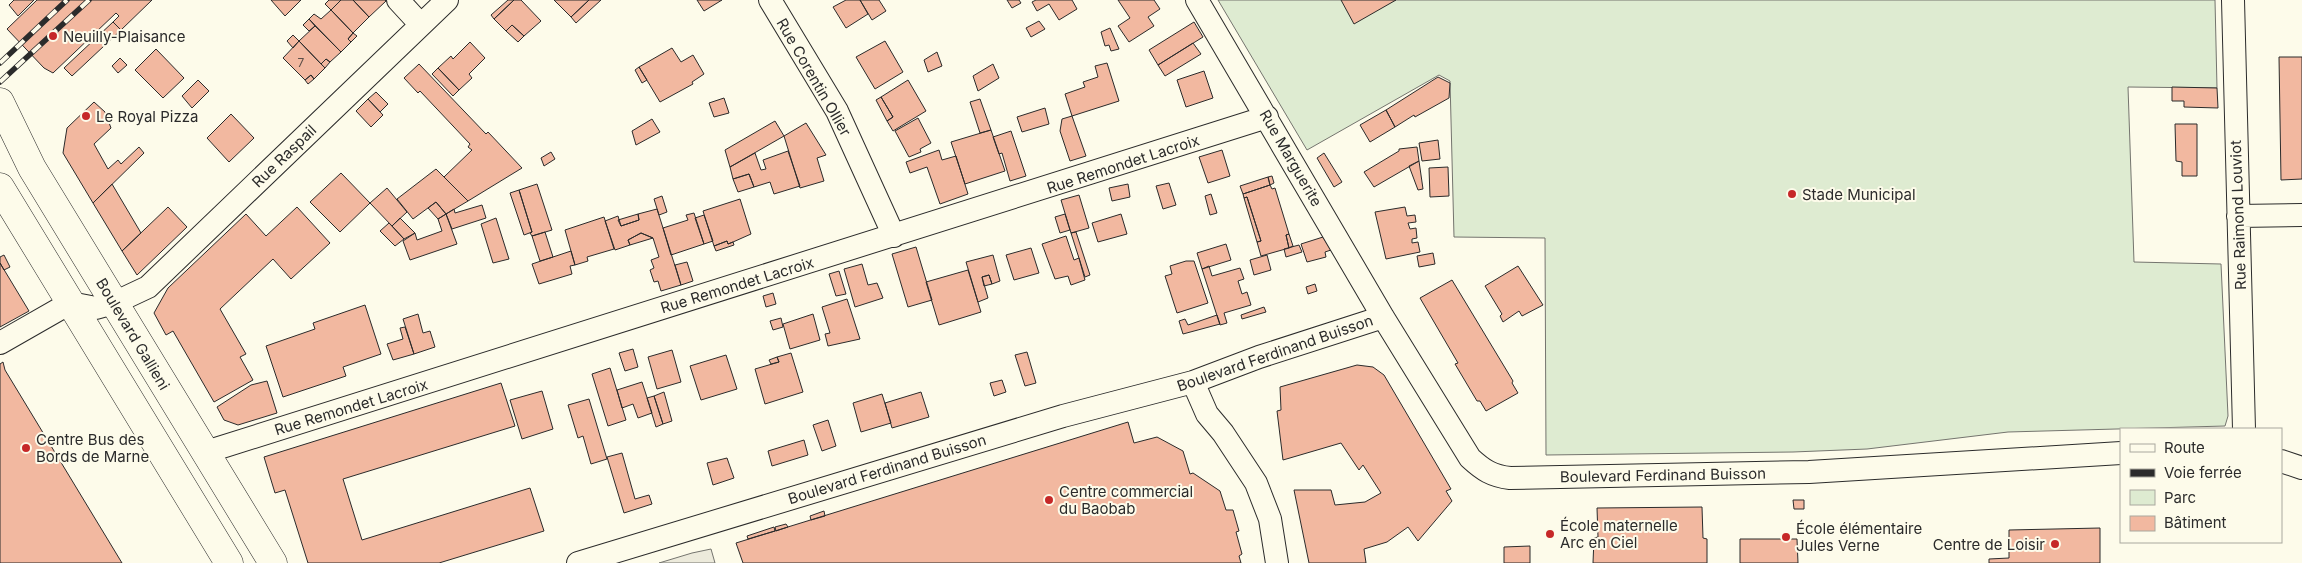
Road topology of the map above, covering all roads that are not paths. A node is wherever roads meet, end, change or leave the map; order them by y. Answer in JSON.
{"nodes":[{"id":1,"x":398,"y":0,"type":"edge"},
{"id":2,"x":446,"y":0,"type":"edge"},
{"id":3,"x":770,"y":0,"type":"edge"},
{"id":4,"x":1197,"y":0,"type":"edge"},
{"id":5,"x":2233,"y":0,"type":"edge"},
{"id":6,"x":421,"y":25,"type":"junction"},
{"id":7,"x":0,"y":102,"type":"edge"},
{"id":8,"x":1267,"y":117,"type":"junction"},
{"id":9,"x":0,"y":187,"type":"edge"},
{"id":10,"x":2302,"y":215,"type":"edge"},
{"id":11,"x":2238,"y":216,"type":"junction"},
{"id":12,"x":894,"y":236,"type":"junction"},
{"id":13,"x":70,"y":303,"type":"junction"},
{"id":14,"x":114,"y":303,"type":"junction"},
{"id":15,"x":1383,"y":317,"type":"junction"},
{"id":16,"x":0,"y":343,"type":"edge"},
{"id":17,"x":1193,"y":382,"type":"junction"},
{"id":18,"x":2244,"y":428,"type":"edge"},
{"id":19,"x":206,"y":452,"type":"junction"},
{"id":20,"x":2120,"y":453,"type":"edge"},
{"id":21,"x":2282,"y":461,"type":"edge"},
{"id":22,"x":2302,"y":468,"type":"edge"},
{"id":23,"x":229,"y":563,"type":"edge"},
{"id":24,"x":273,"y":563,"type":"edge"},
{"id":25,"x":578,"y":563,"type":"edge"},
{"id":26,"x":1277,"y":563,"type":"edge"}],
"edges":[{"from":1,"to":6,"type":"street"},
{"from":2,"to":6,"type":"street","name":"Rue Raspail"},
{"from":3,"to":12,"type":"street","name":"Rue Corentin Ollier"},
{"from":4,"to":8,"type":"street","name":"Rue Marguerite"},
{"from":5,"to":11,"type":"street","name":"Rue Raimond Louviot"},
{"from":6,"to":14,"type":"street","name":"Rue Raspail"},
{"from":7,"to":14,"type":"main road","name":"Boulevard Gallieni"},
{"from":8,"to":12,"type":"street","name":"Rue Remondet Lacroix"},
{"from":8,"to":15,"type":"street","name":"Rue Marguerite"},
{"from":9,"to":13,"type":"main road"},
{"from":10,"to":11,"type":"street"},
{"from":11,"to":18,"type":"street","name":"Rue Raimond Louviot"},
{"from":12,"to":19,"type":"street","name":"Rue Remondet Lacroix"},
{"from":13,"to":14,"type":"street","name":"Rue Raspail"},
{"from":13,"to":16,"type":"street"},
{"from":13,"to":23,"type":"main road"},
{"from":14,"to":19,"type":"main road","name":"Boulevard Gallieni"},
{"from":15,"to":17,"type":"street","name":"Boulevard Ferdinand Buisson"},
{"from":15,"to":20,"type":"street","name":"Boulevard Ferdinand Buisson"},
{"from":17,"to":25,"type":"street","name":"Boulevard Ferdinand Buisson"},
{"from":17,"to":26,"type":"street"},
{"from":19,"to":24,"type":"main road","name":"Boulevard Gallieni"},
{"from":21,"to":22,"type":"street"}]}
